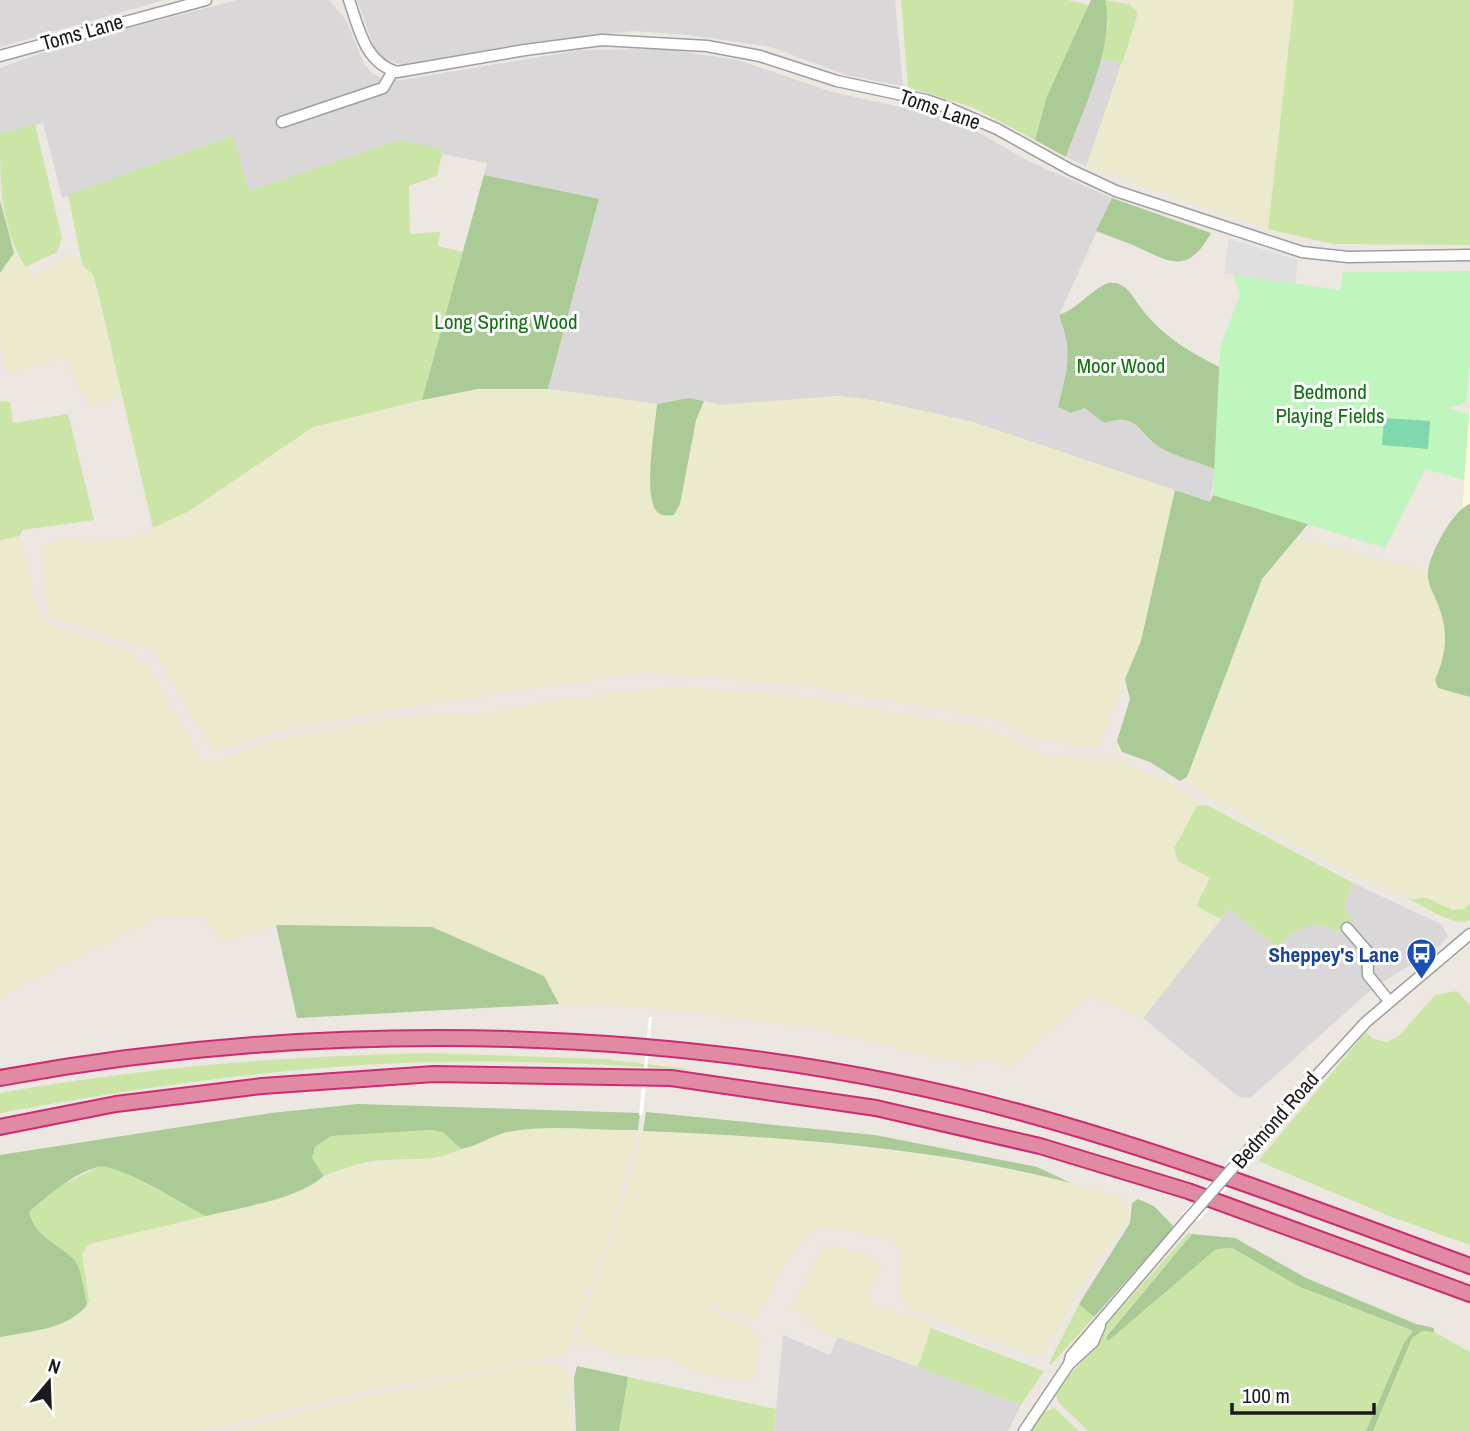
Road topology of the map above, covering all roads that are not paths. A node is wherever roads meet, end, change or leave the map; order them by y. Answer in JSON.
{"nodes":[{"id":1,"x":206,"y":0,"type":"edge"},
{"id":2,"x":349,"y":0,"type":"edge"},
{"id":3,"x":0,"y":55,"type":"edge"},
{"id":4,"x":393,"y":71,"type":"junction"},
{"id":5,"x":282,"y":122,"type":"dead end"},
{"id":6,"x":1470,"y":255,"type":"edge"},
{"id":7,"x":1347,"y":928,"type":"dead end"},
{"id":8,"x":1470,"y":934,"type":"edge"},
{"id":9,"x":1389,"y":1000,"type":"junction"},
{"id":10,"x":0,"y":1078,"type":"edge"},
{"id":11,"x":0,"y":1127,"type":"edge"},
{"id":12,"x":1470,"y":1266,"type":"edge"},
{"id":13,"x":1470,"y":1294,"type":"edge"},
{"id":14,"x":1024,"y":1431,"type":"edge"}],
"edges":[{"from":1,"to":3,"type":"street","name":"Toms Lane"},
{"from":2,"to":4,"type":"street"},
{"from":4,"to":5,"type":"street"},
{"from":4,"to":6,"type":"street","name":"Toms Lane"},
{"from":7,"to":9,"type":"street"},
{"from":8,"to":9,"type":"street","name":"Bedmond Road"},
{"from":9,"to":14,"type":"street","name":"Bedmond Road","bridge":true},
{"from":10,"to":12,"type":"highway"},
{"from":11,"to":13,"type":"highway"}]}
